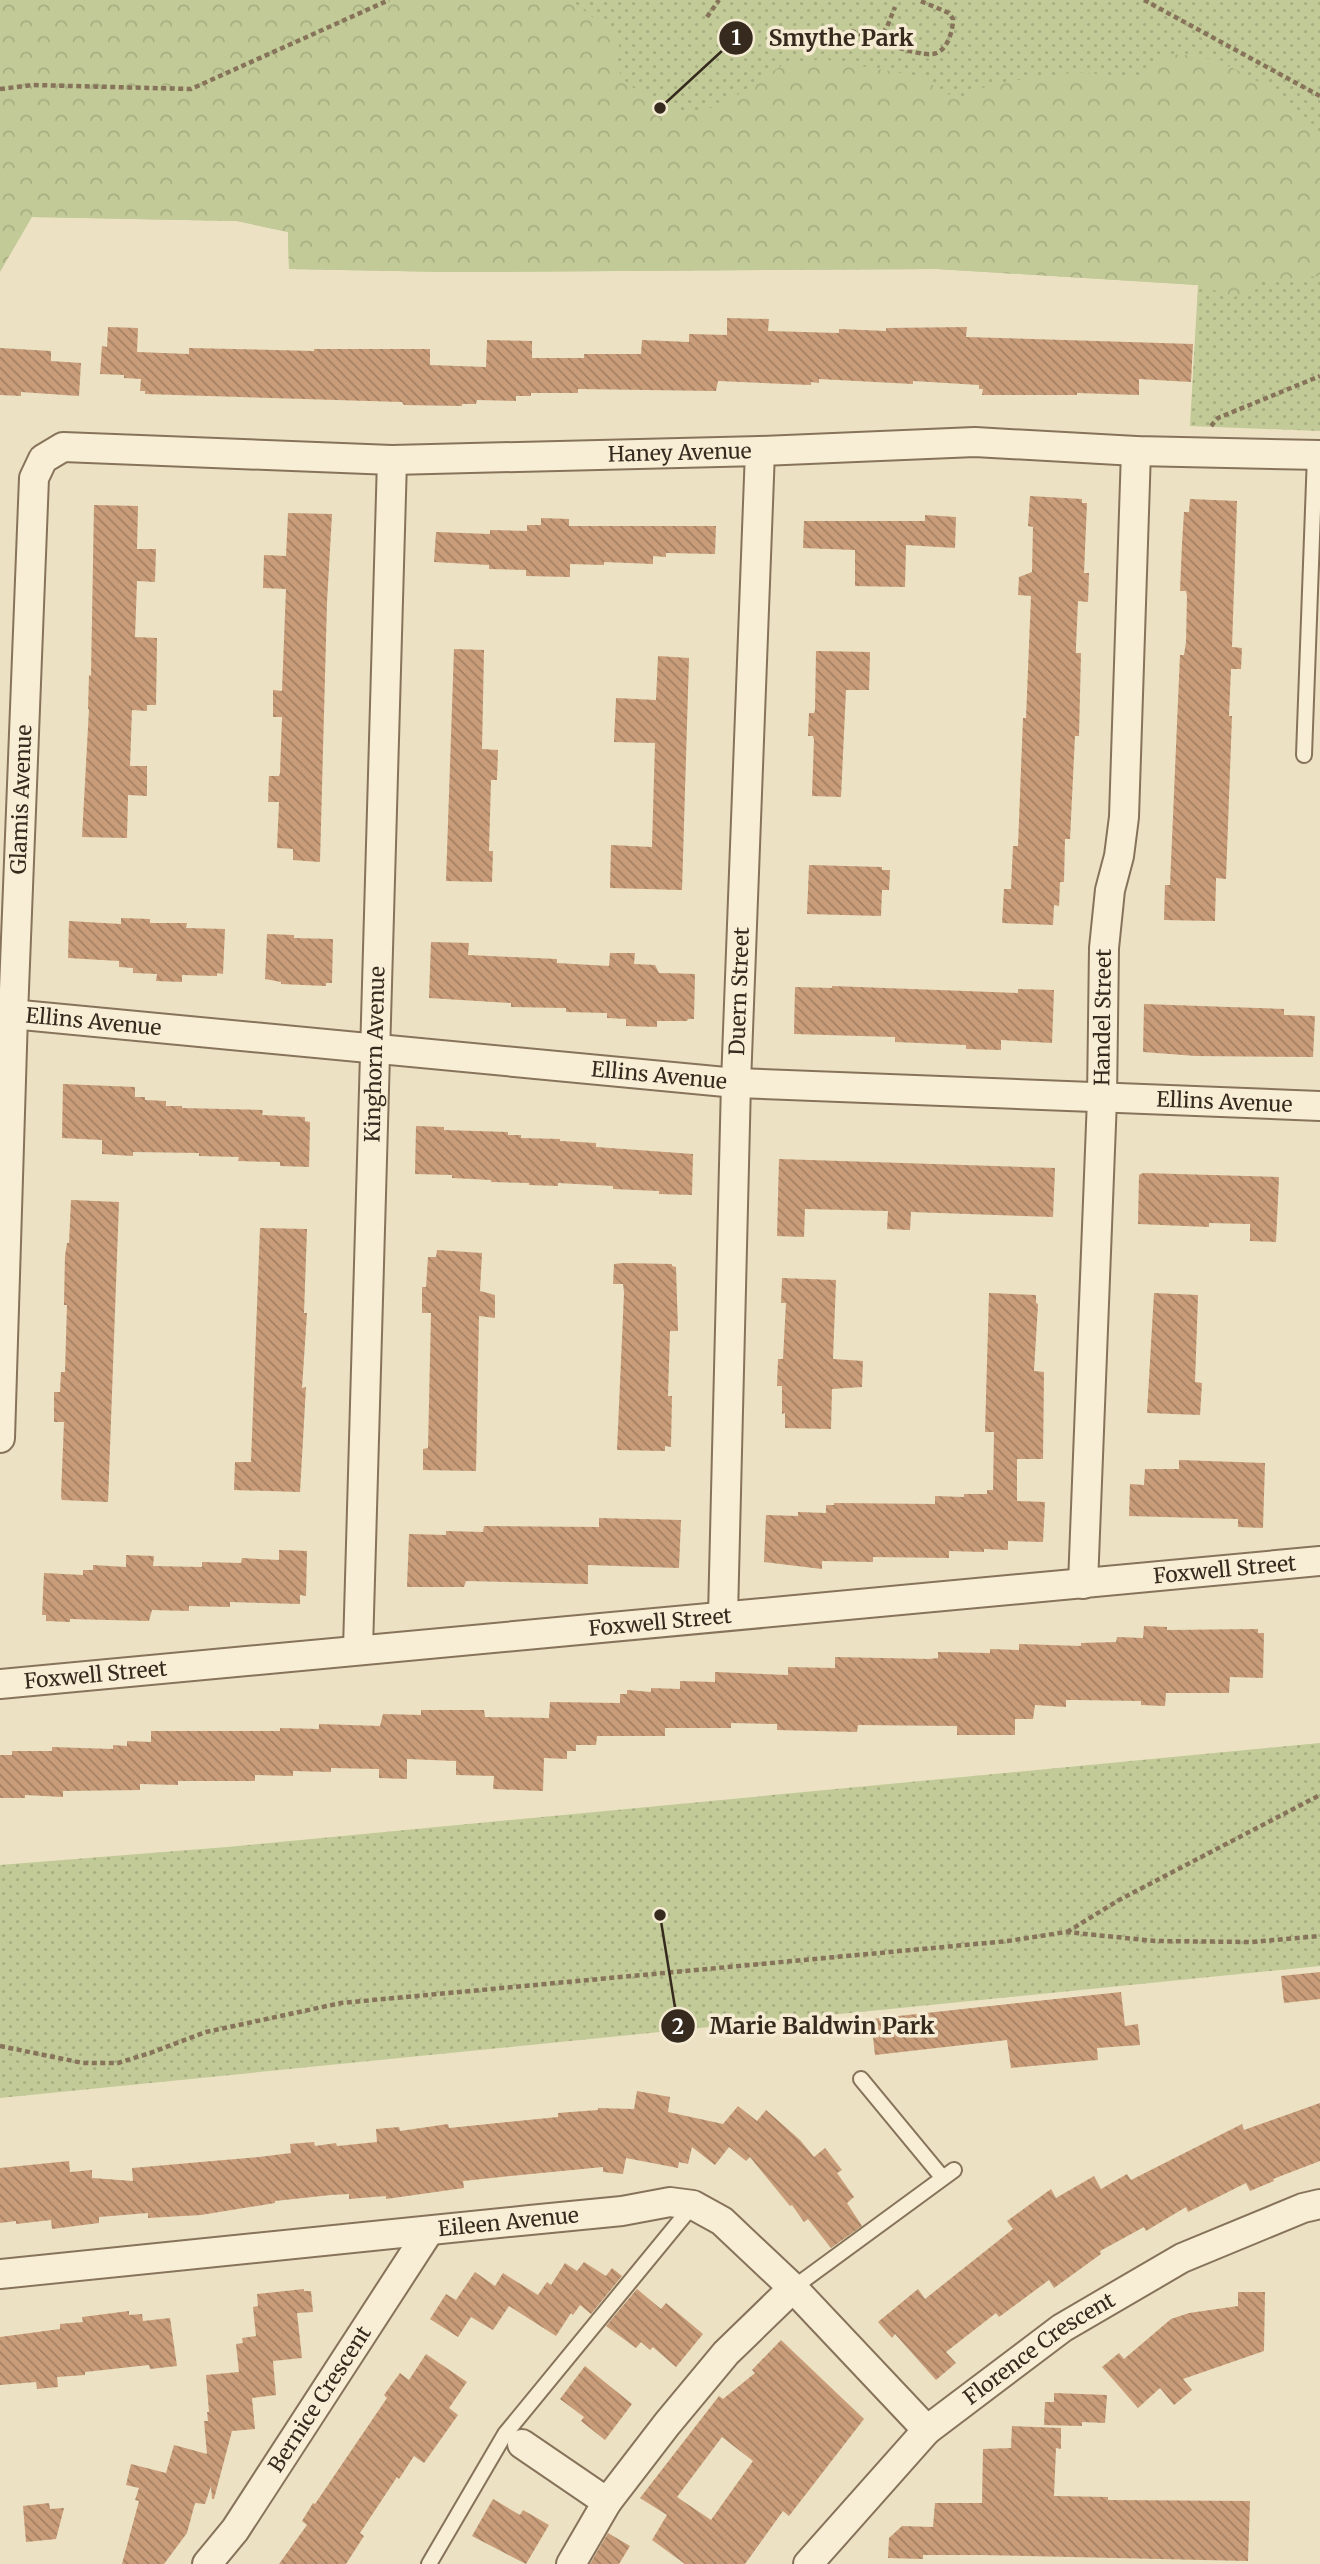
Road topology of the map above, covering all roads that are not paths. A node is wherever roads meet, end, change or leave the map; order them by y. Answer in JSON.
{"nodes":[{"id":1,"x":760,"y":451,"type":"junction"},
{"id":2,"x":1136,"y":451,"type":"junction"},
{"id":3,"x":1317,"y":455,"type":"edge"},
{"id":4,"x":43,"y":459,"type":"joint"},
{"id":5,"x":392,"y":460,"type":"junction"},
{"id":6,"x":1304,"y":755,"type":"dead end"},
{"id":7,"x":6,"y":1014,"type":"edge"},
{"id":8,"x":376,"y":1048,"type":"junction"},
{"id":9,"x":736,"y":1083,"type":"junction"},
{"id":10,"x":1102,"y":1099,"type":"junction"},
{"id":11,"x":1320,"y":1106,"type":"edge"},
{"id":12,"x":0,"y":1438,"type":"edge"},
{"id":13,"x":1320,"y":1561,"type":"edge"},
{"id":14,"x":1083,"y":1584,"type":"junction"},
{"id":15,"x":723,"y":1616,"type":"junction"},
{"id":16,"x":358,"y":1649,"type":"junction"},
{"id":17,"x":0,"y":1684,"type":"edge"},
{"id":18,"x":861,"y":2079,"type":"dead end"},
{"id":19,"x":1320,"y":2204,"type":"edge"},
{"id":20,"x":693,"y":2206,"type":"junction"},
{"id":21,"x":429,"y":2231,"type":"junction"},
{"id":22,"x":0,"y":2274,"type":"edge"},
{"id":23,"x":793,"y":2288,"type":"junction"},
{"id":24,"x":928,"y":2430,"type":"junction"},
{"id":25,"x":522,"y":2444,"type":"dead end"},
{"id":26,"x":607,"y":2502,"type":"junction"},
{"id":27,"x":207,"y":2564,"type":"edge"},
{"id":28,"x":429,"y":2564,"type":"edge"},
{"id":29,"x":571,"y":2564,"type":"edge"},
{"id":30,"x":808,"y":2564,"type":"edge"}],
"edges":[{"from":1,"to":2,"type":"street","name":"Haney Avenue"},
{"from":1,"to":5,"type":"street","name":"Haney Avenue"},
{"from":1,"to":9,"type":"street","name":"Duern Street"},
{"from":2,"to":3,"type":"street","name":"Haney Avenue"},
{"from":2,"to":10,"type":"street","name":"Handel Street"},
{"from":3,"to":6,"type":"lane"},
{"from":4,"to":5,"type":"street","name":"Haney Avenue"},
{"from":4,"to":7,"type":"street","name":"Glamis Avenue"},
{"from":5,"to":8,"type":"street","name":"Kinghorn Avenue"},
{"from":7,"to":8,"type":"street","name":"Ellins Avenue"},
{"from":7,"to":12,"type":"street","name":"Glamis Avenue"},
{"from":8,"to":9,"type":"street","name":"Ellins Avenue"},
{"from":8,"to":16,"type":"street","name":"Kinghorn Avenue"},
{"from":9,"to":10,"type":"street","name":"Ellins Avenue"},
{"from":9,"to":15,"type":"street","name":"Duern Street"},
{"from":10,"to":11,"type":"street","name":"Ellins Avenue"},
{"from":10,"to":14,"type":"street","name":"Handel Street"},
{"from":13,"to":14,"type":"street","name":"Foxwell Street"},
{"from":14,"to":15,"type":"street","name":"Foxwell Street"},
{"from":15,"to":16,"type":"street","name":"Foxwell Street"},
{"from":16,"to":17,"type":"street","name":"Foxwell Street"},
{"from":18,"to":23,"type":"lane"},
{"from":19,"to":24,"type":"street","name":"Florence Crescent"},
{"from":20,"to":21,"type":"street","name":"Eileen Avenue"},
{"from":20,"to":23,"type":"street","name":"Eileen Avenue"},
{"from":20,"to":28,"type":"lane"},
{"from":21,"to":22,"type":"street","name":"Eileen Avenue"},
{"from":21,"to":27,"type":"street","name":"Bernice Crescent"},
{"from":23,"to":24,"type":"street","name":"Eileen Avenue"},
{"from":23,"to":26,"type":"street"},
{"from":24,"to":30,"type":"street","name":"Florence Crescent"},
{"from":25,"to":26,"type":"street"},
{"from":26,"to":29,"type":"street"}]}
